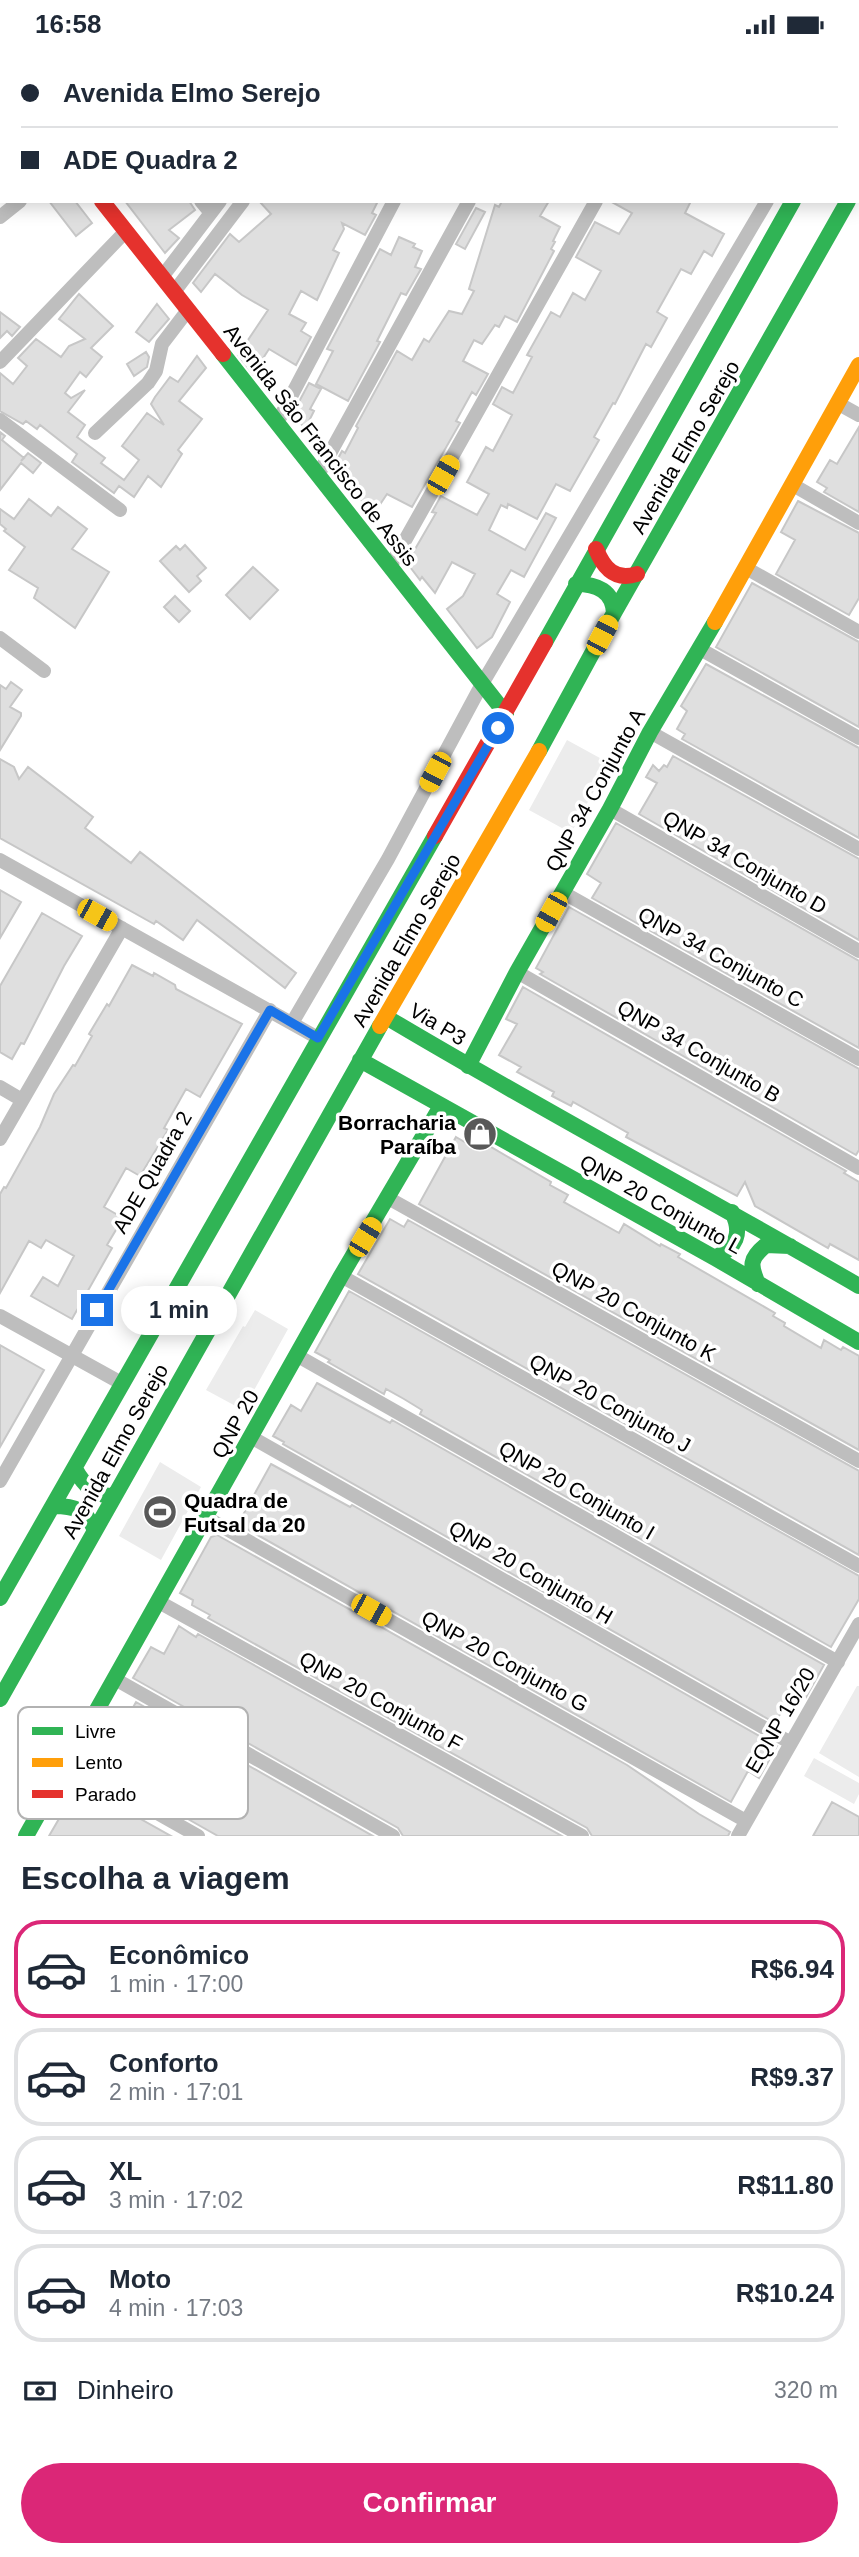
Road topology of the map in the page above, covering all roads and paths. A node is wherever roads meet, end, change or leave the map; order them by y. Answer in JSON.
{"nodes":[{"id":1,"x":18,"y":203,"type":"edge"},
{"id":2,"x":104,"y":203,"type":"edge"},
{"id":3,"x":203,"y":203,"type":"edge"},
{"id":4,"x":218,"y":203,"type":"edge"},
{"id":5,"x":241,"y":203,"type":"edge"},
{"id":6,"x":393,"y":203,"type":"edge"},
{"id":7,"x":468,"y":203,"type":"edge"},
{"id":8,"x":595,"y":203,"type":"edge"},
{"id":9,"x":766,"y":203,"type":"edge"},
{"id":10,"x":792,"y":203,"type":"edge"},
{"id":11,"x":847,"y":203,"type":"edge"},
{"id":12,"x":211,"y":213,"type":"junction"},
{"id":13,"x":0,"y":217,"type":"edge"},
{"id":14,"x":125,"y":231,"type":"junction"},
{"id":15,"x":162,"y":277,"type":"junction"},
{"id":16,"x":174,"y":292,"type":"junction"},
{"id":17,"x":188,"y":310,"type":"junction"},
{"id":18,"x":0,"y":362,"type":"edge"},
{"id":19,"x":859,"y":365,"type":"edge"},
{"id":20,"x":839,"y":404,"type":"junction"},
{"id":21,"x":859,"y":415,"type":"edge"},
{"id":22,"x":0,"y":420,"type":"edge"},
{"id":23,"x":277,"y":423,"type":"junction"},
{"id":24,"x":96,"y":433,"type":"dead end"},
{"id":25,"x":318,"y":475,"type":"junction"},
{"id":26,"x":793,"y":485,"type":"junction"},
{"id":27,"x":120,"y":510,"type":"dead end"},
{"id":28,"x":859,"y":523,"type":"edge"},
{"id":29,"x":596,"y":549,"type":"junction"},
{"id":30,"x":390,"y":567,"type":"junction"},
{"id":31,"x":746,"y":568,"type":"junction"},
{"id":32,"x":637,"y":574,"type":"junction"},
{"id":33,"x":576,"y":584,"type":"junction"},
{"id":34,"x":614,"y":613,"type":"junction"},
{"id":35,"x":859,"y":632,"type":"edge"},
{"id":36,"x":0,"y":638,"type":"edge"},
{"id":37,"x":700,"y":649,"type":"junction"},
{"id":38,"x":44,"y":671,"type":"dead end"},
{"id":39,"x":482,"y":684,"type":"junction"},
{"id":40,"x":506,"y":715,"type":"junction"},
{"id":41,"x":650,"y":732,"type":"junction"},
{"id":42,"x":859,"y":738,"type":"edge"},
{"id":43,"x":610,"y":809,"type":"junction"},
{"id":44,"x":859,"y":849,"type":"edge"},
{"id":45,"x":0,"y":860,"type":"edge"},
{"id":46,"x":562,"y":892,"type":"junction"},
{"id":47,"x":122,"y":928,"type":"junction"},
{"id":48,"x":859,"y":951,"type":"edge"},
{"id":49,"x":517,"y":972,"type":"junction"},
{"id":50,"x":270,"y":1010,"type":"junction"},
{"id":51,"x":386,"y":1017,"type":"junction"},
{"id":52,"x":292,"y":1023,"type":"junction"},
{"id":53,"x":318,"y":1038,"type":"junction"},
{"id":54,"x":859,"y":1059,"type":"edge"},
{"id":55,"x":360,"y":1060,"type":"junction"},
{"id":56,"x":468,"y":1066,"type":"junction"},
{"id":57,"x":0,"y":1087,"type":"edge"},
{"id":58,"x":22,"y":1100,"type":"junction"},
{"id":59,"x":441,"y":1106,"type":"junction"},
{"id":60,"x":0,"y":1139,"type":"edge"},
{"id":61,"x":859,"y":1168,"type":"edge"},
{"id":62,"x":388,"y":1198,"type":"junction"},
{"id":63,"x":732,"y":1212,"type":"junction"},
{"id":64,"x":791,"y":1246,"type":"junction"},
{"id":65,"x":715,"y":1258,"type":"junction"},
{"id":66,"x":341,"y":1276,"type":"junction"},
{"id":67,"x":758,"y":1284,"type":"junction"},
{"id":68,"x":859,"y":1286,"type":"edge"},
{"id":69,"x":0,"y":1315,"type":"edge"},
{"id":70,"x":859,"y":1342,"type":"edge"},
{"id":71,"x":296,"y":1355,"type":"junction"},
{"id":72,"x":70,"y":1356,"type":"junction"},
{"id":73,"x":123,"y":1384,"type":"junction"},
{"id":74,"x":251,"y":1437,"type":"junction"},
{"id":75,"x":859,"y":1461,"type":"edge"},
{"id":76,"x":75,"y":1469,"type":"junction"},
{"id":77,"x":0,"y":1481,"type":"edge"},
{"id":78,"x":114,"y":1496,"type":"junction"},
{"id":79,"x":54,"y":1506,"type":"junction"},
{"id":80,"x":206,"y":1518,"type":"junction"},
{"id":81,"x":95,"y":1530,"type":"junction"},
{"id":82,"x":859,"y":1566,"type":"edge"},
{"id":83,"x":0,"y":1598,"type":"edge"},
{"id":84,"x":159,"y":1602,"type":"junction"},
{"id":85,"x":859,"y":1624,"type":"edge"},
{"id":86,"x":838,"y":1662,"type":"junction"},
{"id":87,"x":115,"y":1679,"type":"junction"},
{"id":88,"x":0,"y":1699,"type":"edge"},
{"id":89,"x":99,"y":1707,"type":"edge"},
{"id":90,"x":165,"y":1707,"type":"edge"},
{"id":91,"x":791,"y":1743,"type":"junction"},
{"id":92,"x":248,"y":1754,"type":"edge"},
{"id":93,"x":35,"y":1819,"type":"edge"},
{"id":94,"x":168,"y":1819,"type":"edge"},
{"id":95,"x":747,"y":1821,"type":"junction"},
{"id":96,"x":26,"y":1836,"type":"edge"},
{"id":97,"x":198,"y":1836,"type":"edge"},
{"id":98,"x":393,"y":1836,"type":"edge"},
{"id":99,"x":582,"y":1836,"type":"edge"},
{"id":100,"x":738,"y":1836,"type":"edge"}],
"edges":[{"from":1,"to":13,"type":"street"},
{"from":2,"to":14,"type":"street","name":"Avenida São Francisco de Assis"},
{"from":3,"to":12,"type":"street"},
{"from":4,"to":12,"type":"street"},
{"from":5,"to":16,"type":"street"},
{"from":6,"to":23,"type":"street"},
{"from":7,"to":25,"type":"street"},
{"from":8,"to":30,"type":"street"},
{"from":9,"to":39,"type":"street"},
{"from":10,"to":29,"type":"street","name":"Avenida Elmo Serejo"},
{"from":11,"to":32,"type":"street","name":"Avenida Elmo Serejo"},
{"from":12,"to":15,"type":"street"},
{"from":14,"to":15,"type":"street","name":"Avenida São Francisco de Assis"},
{"from":14,"to":18,"type":"street"},
{"from":15,"to":16,"type":"street","name":"Avenida São Francisco de Assis"},
{"from":16,"to":17,"type":"street","name":"Avenida São Francisco de Assis"},
{"from":17,"to":23,"type":"street","name":"Avenida São Francisco de Assis"},
{"from":17,"to":24,"type":"street"},
{"from":19,"to":20,"type":"street","name":"QNP 34 Conjunto A"},
{"from":20,"to":21,"type":"street"},
{"from":20,"to":26,"type":"street","name":"QNP 34 Conjunto A"},
{"from":22,"to":27,"type":"street"},
{"from":23,"to":25,"type":"street","name":"Avenida São Francisco de Assis"},
{"from":25,"to":30,"type":"street","name":"Avenida São Francisco de Assis"},
{"from":26,"to":28,"type":"street"},
{"from":26,"to":31,"type":"street","name":"QNP 34 Conjunto A"},
{"from":29,"to":32,"type":"street"},
{"from":29,"to":33,"type":"street","name":"Avenida Elmo Serejo"},
{"from":30,"to":39,"type":"street","name":"Avenida São Francisco de Assis"},
{"from":31,"to":35,"type":"street"},
{"from":31,"to":37,"type":"street","name":"QNP 34 Conjunto A"},
{"from":32,"to":34,"type":"street","name":"Avenida Elmo Serejo"},
{"from":33,"to":34,"type":"street"},
{"from":33,"to":40,"type":"street","name":"Avenida Elmo Serejo"},
{"from":34,"to":51,"type":"street","name":"Avenida Elmo Serejo"},
{"from":36,"to":38,"type":"street"},
{"from":37,"to":41,"type":"street","name":"QNP 34 Conjunto A"},
{"from":37,"to":42,"type":"street"},
{"from":39,"to":40,"type":"street","name":"Avenida São Francisco de Assis"},
{"from":39,"to":52,"type":"street"},
{"from":40,"to":53,"type":"street","name":"Avenida Elmo Serejo"},
{"from":41,"to":43,"type":"street","name":"QNP 34 Conjunto A"},
{"from":41,"to":44,"type":"street"},
{"from":43,"to":46,"type":"street","name":"QNP 34 Conjunto A"},
{"from":43,"to":48,"type":"street","name":"QNP 34 Conjunto D"},
{"from":45,"to":47,"type":"street"},
{"from":46,"to":49,"type":"street","name":"QNP 34 Conjunto A"},
{"from":46,"to":54,"type":"street","name":"QNP 34 Conjunto C"},
{"from":47,"to":50,"type":"street"},
{"from":47,"to":58,"type":"street"},
{"from":49,"to":56,"type":"street","name":"QNP 34 Conjunto A"},
{"from":49,"to":61,"type":"street","name":"QNP 34 Conjunto B"},
{"from":50,"to":52,"type":"street"},
{"from":50,"to":72,"type":"street","name":"ADE Quadra 2"},
{"from":51,"to":55,"type":"street","name":"Avenida Elmo Serejo"},
{"from":51,"to":56,"type":"street","name":"Via P3"},
{"from":52,"to":53,"type":"street"},
{"from":53,"to":73,"type":"street","name":"Avenida Elmo Serejo"},
{"from":55,"to":59,"type":"street"},
{"from":55,"to":78,"type":"street","name":"Avenida Elmo Serejo"},
{"from":56,"to":63,"type":"street"},
{"from":57,"to":58,"type":"street"},
{"from":58,"to":60,"type":"street"},
{"from":59,"to":62,"type":"street","name":"QNP 20"},
{"from":59,"to":65,"type":"street","name":"QNP 20 Conjunto L"},
{"from":62,"to":66,"type":"street","name":"QNP 20"},
{"from":62,"to":75,"type":"street","name":"QNP 20 Conjunto K"},
{"from":63,"to":64,"type":"street"},
{"from":63,"to":65,"type":"street"},
{"from":64,"to":67,"type":"street"},
{"from":64,"to":68,"type":"street"},
{"from":65,"to":67,"type":"street","name":"QNP 20 Conjunto L"},
{"from":66,"to":71,"type":"street","name":"QNP 20"},
{"from":66,"to":82,"type":"street","name":"QNP 20 Conjunto J"},
{"from":67,"to":70,"type":"street","name":"QNP 20 Conjunto L"},
{"from":69,"to":72,"type":"street"},
{"from":71,"to":74,"type":"street","name":"QNP 20"},
{"from":71,"to":86,"type":"street","name":"QNP 20 Conjunto I"},
{"from":72,"to":73,"type":"street"},
{"from":72,"to":77,"type":"street","name":"ADE Quadra 2"},
{"from":73,"to":76,"type":"street","name":"Avenida Elmo Serejo"},
{"from":74,"to":80,"type":"street","name":"QNP 20"},
{"from":74,"to":91,"type":"street","name":"QNP 20 Conjunto H"},
{"from":76,"to":78,"type":"street"},
{"from":76,"to":79,"type":"street","name":"Avenida Elmo Serejo"},
{"from":78,"to":81,"type":"street","name":"Avenida Elmo Serejo"},
{"from":79,"to":81,"type":"street"},
{"from":79,"to":83,"type":"street","name":"Avenida Elmo Serejo"},
{"from":80,"to":84,"type":"street","name":"QNP 20"},
{"from":80,"to":95,"type":"street","name":"QNP 20 Conjunto G"},
{"from":81,"to":88,"type":"street","name":"Avenida Elmo Serejo"},
{"from":84,"to":87,"type":"street","name":"QNP 20"},
{"from":84,"to":99,"type":"street","name":"QNP 20 Conjunto F"},
{"from":85,"to":86,"type":"street","name":"EQNP 16/20"},
{"from":86,"to":91,"type":"street","name":"EQNP 16/20"},
{"from":87,"to":89,"type":"street","name":"QNP 20"},
{"from":87,"to":90,"type":"street"},
{"from":91,"to":95,"type":"street","name":"EQNP 16/20"},
{"from":92,"to":98,"type":"street"},
{"from":93,"to":96,"type":"street","name":"QNP 20"},
{"from":94,"to":97,"type":"street"},
{"from":95,"to":100,"type":"street","name":"EQNP 16/20"}]}
